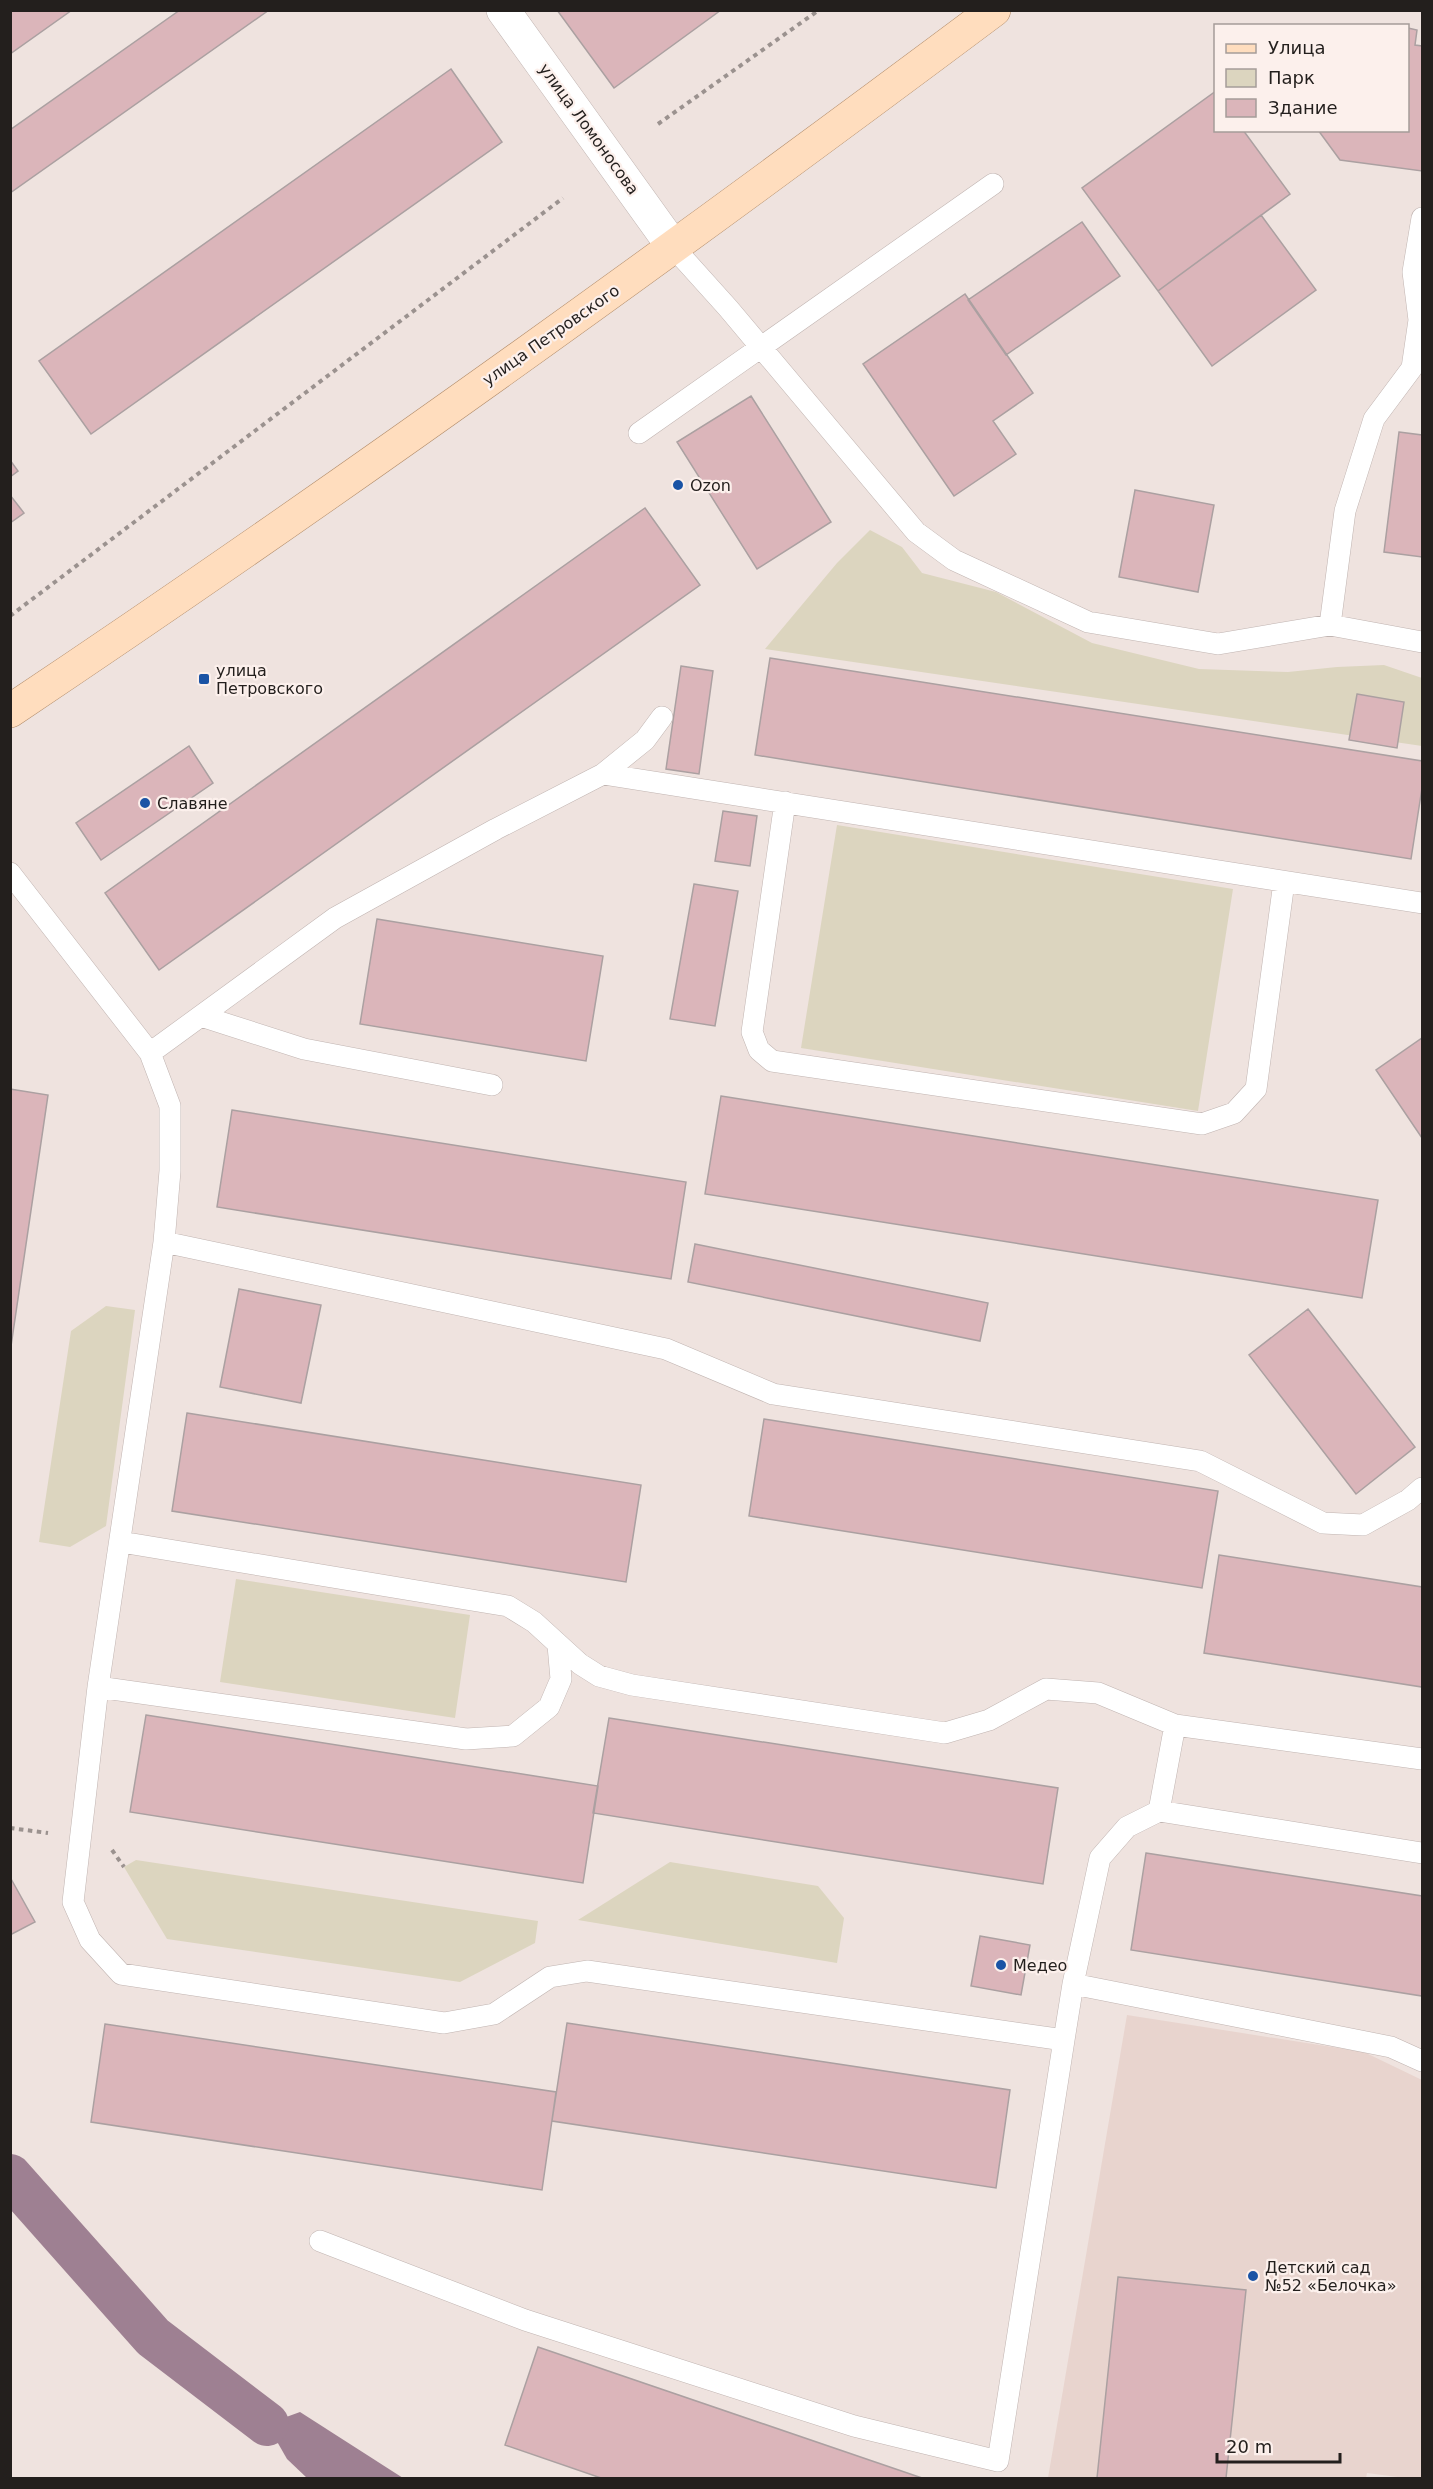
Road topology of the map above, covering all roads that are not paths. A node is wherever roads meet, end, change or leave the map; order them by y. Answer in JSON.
{"nodes":[{"id":1,"x":503,"y":10,"type":"edge"},
{"id":2,"x":994,"y":10,"type":"edge"},
{"id":3,"x":993,"y":184,"type":"dead end"},
{"id":4,"x":1422,"y":218,"type":"edge"},
{"id":5,"x":674,"y":248,"type":"junction"},
{"id":6,"x":760,"y":348,"type":"junction"},
{"id":7,"x":639,"y":434,"type":"dead end"},
{"id":8,"x":1330,"y":625,"type":"junction"},
{"id":9,"x":1422,"y":642,"type":"edge"},
{"id":10,"x":10,"y":711,"type":"edge"},
{"id":11,"x":662,"y":717,"type":"dead end"},
{"id":12,"x":603,"y":774,"type":"junction"},
{"id":13,"x":785,"y":802,"type":"junction"},
{"id":14,"x":10,"y":873,"type":"edge"},
{"id":15,"x":1284,"y":882,"type":"junction"},
{"id":16,"x":1422,"y":903,"type":"edge"},
{"id":17,"x":201,"y":1016,"type":"junction"},
{"id":18,"x":150,"y":1053,"type":"junction"},
{"id":19,"x":492,"y":1085,"type":"dead end"},
{"id":20,"x":164,"y":1242,"type":"junction"},
{"id":21,"x":1422,"y":1488,"type":"edge"},
{"id":22,"x":121,"y":1542,"type":"junction"},
{"id":23,"x":558,"y":1645,"type":"junction"},
{"id":24,"x":98,"y":1687,"type":"junction"},
{"id":25,"x":1175,"y":1725,"type":"junction"},
{"id":26,"x":1422,"y":1759,"type":"edge"},
{"id":27,"x":1159,"y":1811,"type":"junction"},
{"id":28,"x":1422,"y":1853,"type":"edge"},
{"id":29,"x":1074,"y":1984,"type":"junction"},
{"id":30,"x":1064,"y":2040,"type":"junction"},
{"id":31,"x":1422,"y":2061,"type":"edge"},
{"id":32,"x":320,"y":2241,"type":"dead end"},
{"id":33,"x":996,"y":2470,"type":"edge"}],
"edges":[{"from":1,"to":5,"type":"street","name":"улица Ломоносова"},
{"from":2,"to":5,"type":"main road","name":"улица Петровского"},
{"from":3,"to":6,"type":"lane"},
{"from":4,"to":8,"type":"lane"},
{"from":5,"to":6,"type":"lane"},
{"from":5,"to":10,"type":"main road","name":"улица Петровского"},
{"from":6,"to":7,"type":"lane"},
{"from":6,"to":8,"type":"lane"},
{"from":8,"to":9,"type":"lane"},
{"from":11,"to":12,"type":"lane"},
{"from":12,"to":13,"type":"lane"},
{"from":12,"to":17,"type":"lane"},
{"from":13,"to":15,"type":"lane"},
{"from":13,"to":15,"type":"lane"},
{"from":14,"to":18,"type":"lane"},
{"from":15,"to":16,"type":"lane"},
{"from":17,"to":18,"type":"lane"},
{"from":17,"to":19,"type":"lane"},
{"from":18,"to":20,"type":"lane"},
{"from":20,"to":21,"type":"lane"},
{"from":20,"to":22,"type":"lane"},
{"from":22,"to":23,"type":"lane"},
{"from":22,"to":24,"type":"lane"},
{"from":23,"to":24,"type":"lane"},
{"from":23,"to":25,"type":"lane"},
{"from":24,"to":30,"type":"lane"},
{"from":25,"to":26,"type":"lane"},
{"from":25,"to":27,"type":"lane"},
{"from":27,"to":28,"type":"lane"},
{"from":27,"to":29,"type":"lane"},
{"from":29,"to":30,"type":"lane"},
{"from":29,"to":31,"type":"lane"},
{"from":30,"to":33,"type":"lane"},
{"from":32,"to":33,"type":"lane"}]}
